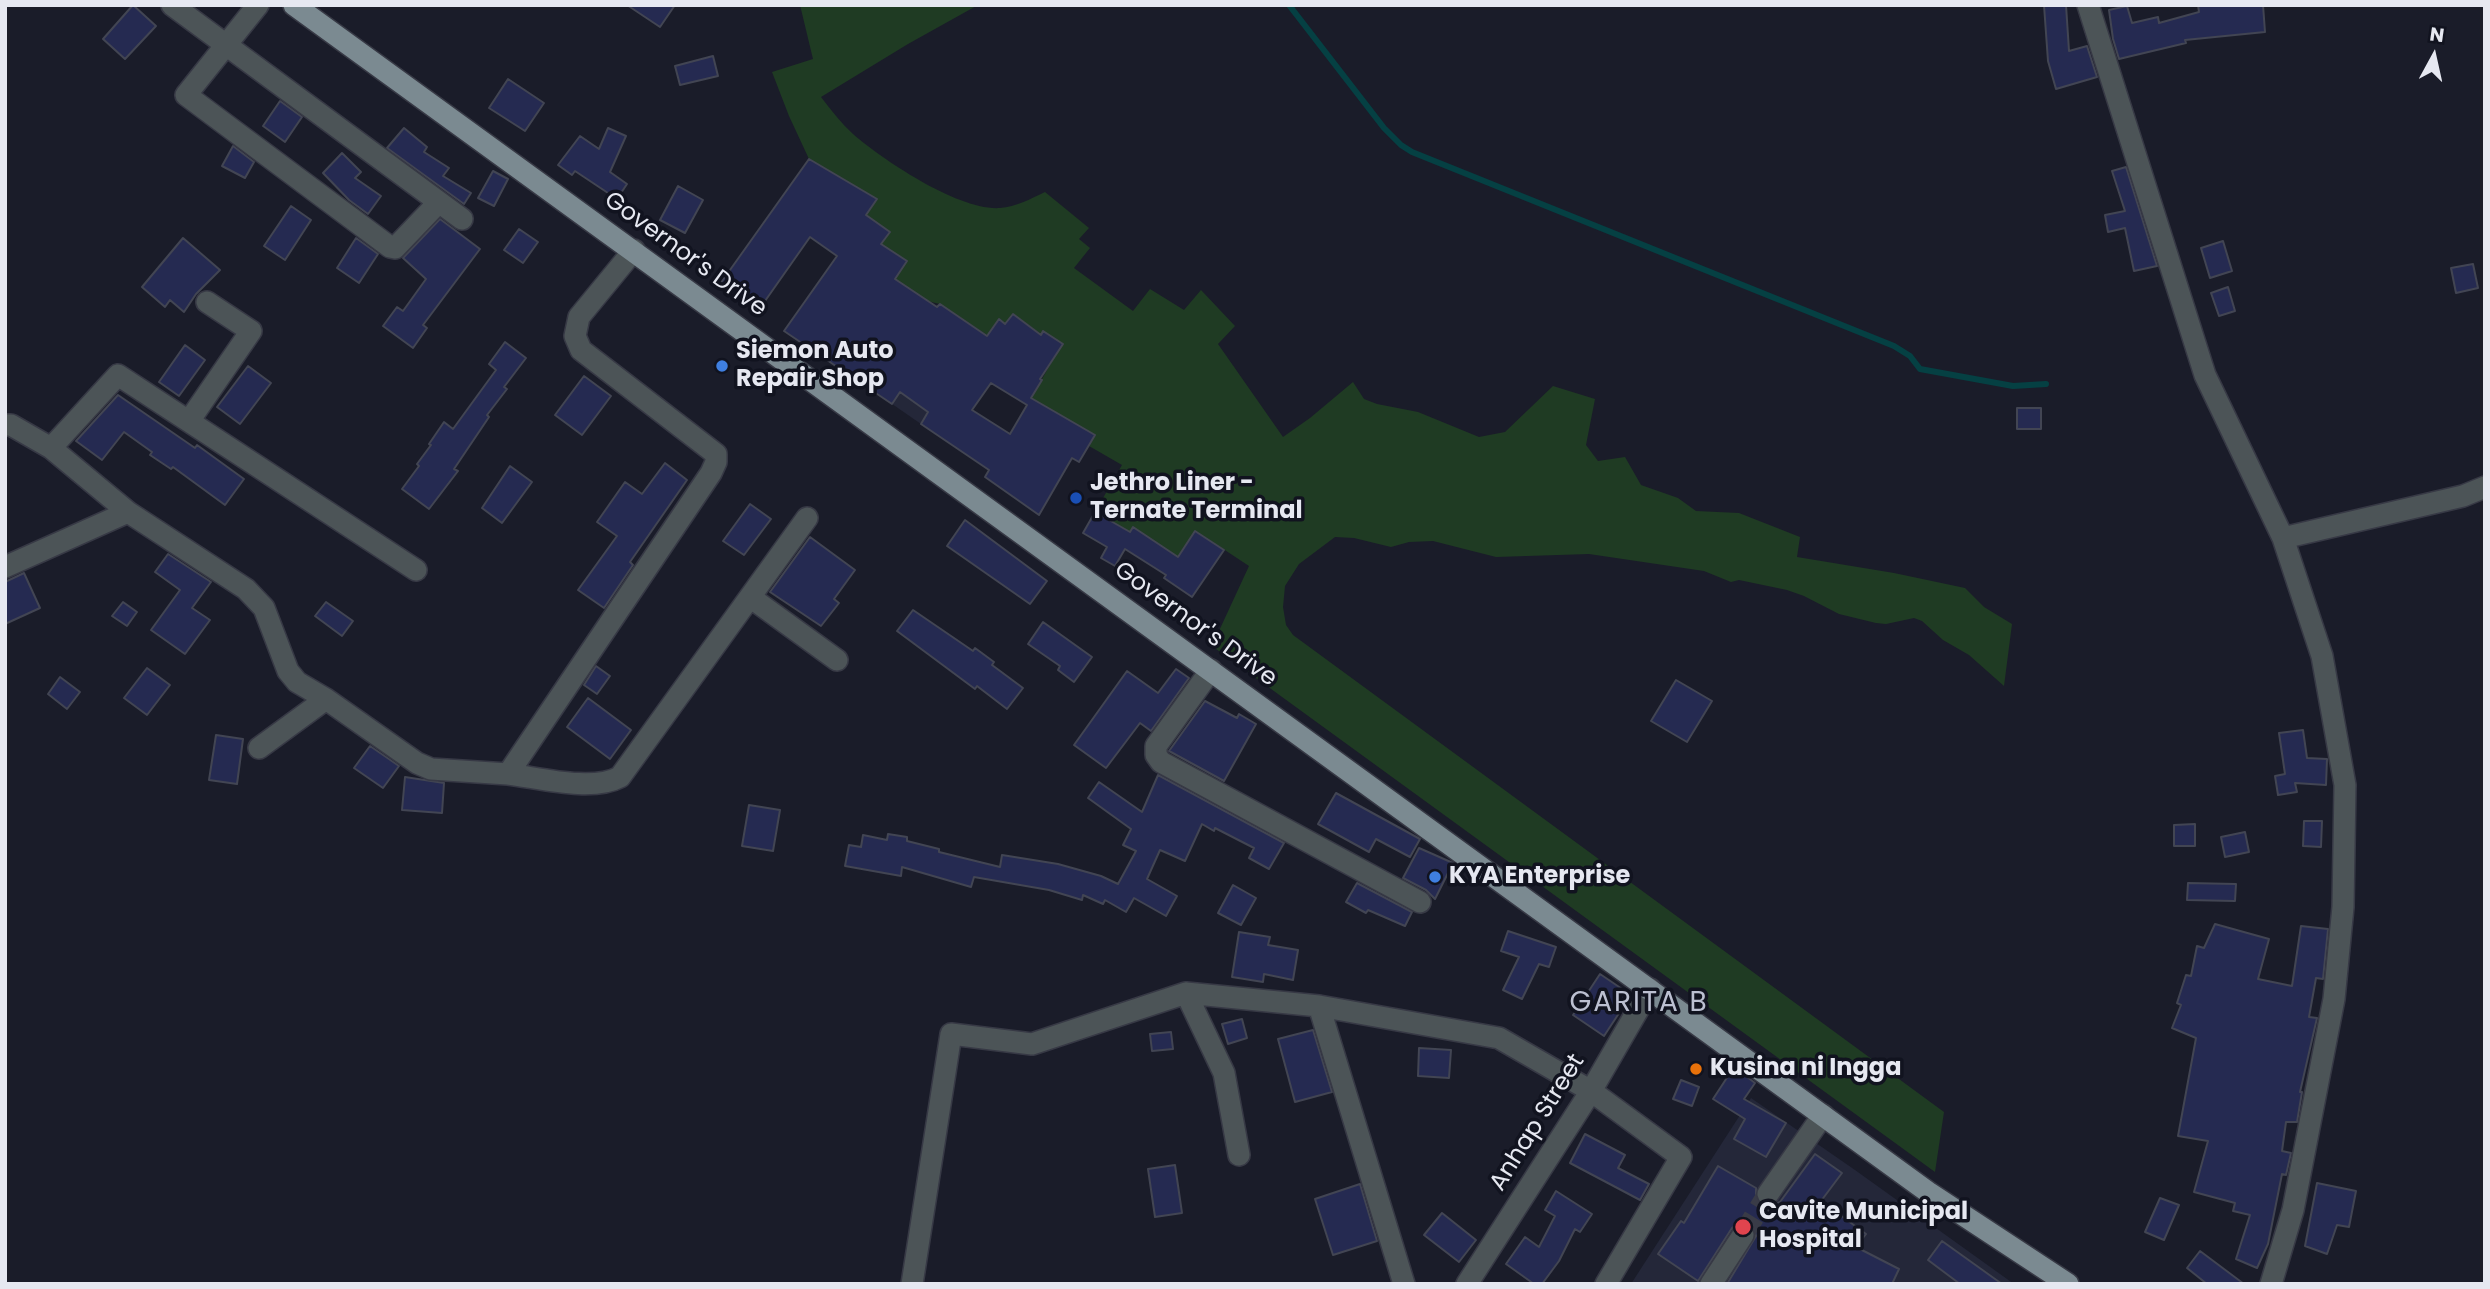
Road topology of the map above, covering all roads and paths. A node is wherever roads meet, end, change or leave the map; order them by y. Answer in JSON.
{"nodes":[{"id":1,"x":172,"y":5,"type":"edge"},
{"id":2,"x":258,"y":5,"type":"edge"},
{"id":3,"x":294,"y":5,"type":"edge"},
{"id":4,"x":2088,"y":5,"type":"edge"},
{"id":5,"x":225,"y":45,"type":"junction"},
{"id":6,"x":439,"y":202,"type":"junction"},
{"id":7,"x":462,"y":219,"type":"dead end"},
{"id":8,"x":634,"y":250,"type":"junction"},
{"id":9,"x":207,"y":302,"type":"dead end"},
{"id":10,"x":189,"y":421,"type":"junction"},
{"id":11,"x":5,"y":425,"type":"edge"},
{"id":12,"x":51,"y":449,"type":"junction"},
{"id":13,"x":2485,"y":487,"type":"edge"},
{"id":14,"x":128,"y":512,"type":"junction"},
{"id":15,"x":807,"y":517,"type":"dead end"},
{"id":16,"x":2283,"y":538,"type":"junction"},
{"id":17,"x":5,"y":567,"type":"edge"},
{"id":18,"x":416,"y":570,"type":"dead end"},
{"id":19,"x":750,"y":597,"type":"junction"},
{"id":20,"x":837,"y":660,"type":"dead end"},
{"id":21,"x":1211,"y":670,"type":"junction"},
{"id":22,"x":326,"y":699,"type":"junction"},
{"id":23,"x":259,"y":748,"type":"dead end"},
{"id":24,"x":508,"y":774,"type":"junction"},
{"id":25,"x":1420,"y":902,"type":"dead end"},
{"id":26,"x":1650,"y":989,"type":"junction"},
{"id":27,"x":1186,"y":993,"type":"junction"},
{"id":28,"x":1320,"y":1006,"type":"junction"},
{"id":29,"x":1591,"y":1091,"type":"junction"},
{"id":30,"x":1823,"y":1115,"type":"junction"},
{"id":31,"x":1239,"y":1155,"type":"dead end"},
{"id":32,"x":1768,"y":1195,"type":"tunnel mouth"},
{"id":33,"x":1744,"y":1235,"type":"tunnel mouth"},
{"id":34,"x":912,"y":1284,"type":"edge"},
{"id":35,"x":1404,"y":1284,"type":"edge"},
{"id":36,"x":1467,"y":1284,"type":"edge"},
{"id":37,"x":1606,"y":1284,"type":"edge"},
{"id":38,"x":1711,"y":1284,"type":"edge"},
{"id":39,"x":2068,"y":1284,"type":"edge"},
{"id":40,"x":2271,"y":1284,"type":"edge"}],
"edges":[{"from":1,"to":5,"type":"street"},
{"from":2,"to":5,"type":"street"},
{"from":3,"to":8,"type":"main road","name":"Governor's Drive"},
{"from":4,"to":16,"type":"street"},
{"from":5,"to":6,"type":"street"},
{"from":5,"to":6,"type":"street"},
{"from":6,"to":7,"type":"street"},
{"from":8,"to":21,"type":"main road","name":"Governor's Drive"},
{"from":8,"to":24,"type":"street"},
{"from":9,"to":10,"type":"street"},
{"from":10,"to":12,"type":"street"},
{"from":10,"to":18,"type":"street"},
{"from":11,"to":12,"type":"street"},
{"from":12,"to":14,"type":"street"},
{"from":13,"to":16,"type":"street"},
{"from":14,"to":17,"type":"street"},
{"from":14,"to":22,"type":"street"},
{"from":15,"to":19,"type":"street"},
{"from":16,"to":40,"type":"street"},
{"from":19,"to":20,"type":"street"},
{"from":19,"to":24,"type":"street"},
{"from":21,"to":25,"type":"street"},
{"from":21,"to":26,"type":"main road","name":"Governor's Drive"},
{"from":22,"to":23,"type":"street"},
{"from":22,"to":24,"type":"street"},
{"from":26,"to":29,"type":"street","name":"Anhap Street"},
{"from":26,"to":30,"type":"main road","name":"Governor's Drive"},
{"from":27,"to":28,"type":"street"},
{"from":27,"to":31,"type":"street"},
{"from":27,"to":34,"type":"street"},
{"from":28,"to":29,"type":"street"},
{"from":28,"to":35,"type":"street"},
{"from":29,"to":36,"type":"street","name":"Anhap Street"},
{"from":29,"to":37,"type":"street"},
{"from":30,"to":32,"type":"street"},
{"from":30,"to":39,"type":"main road","name":"Governor's Drive"},
{"from":33,"to":38,"type":"street"}]}
